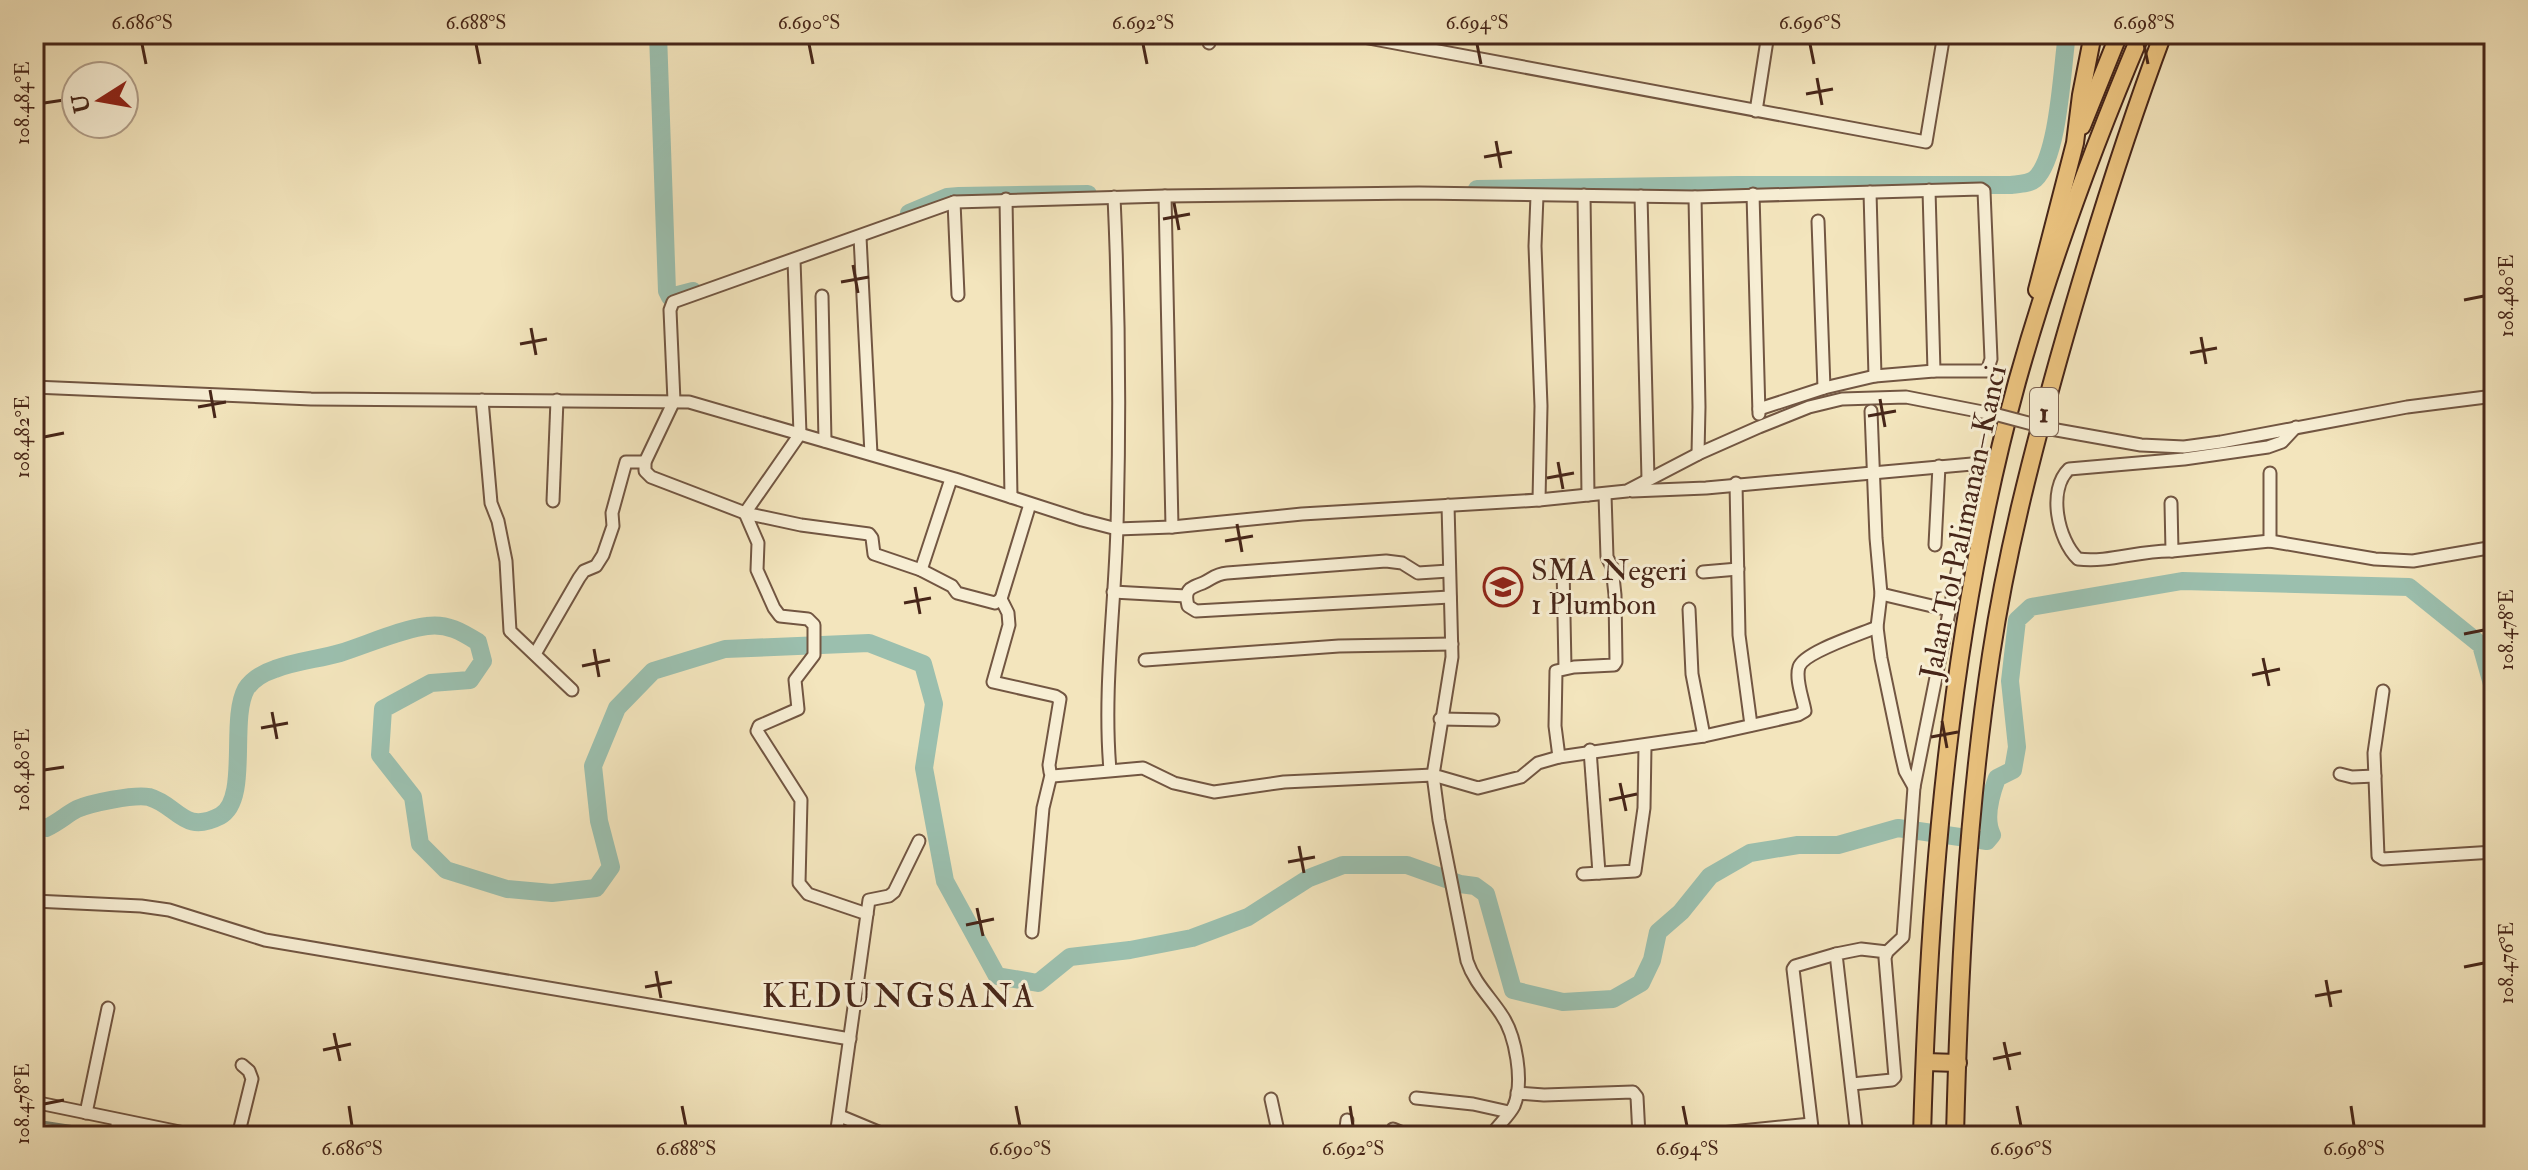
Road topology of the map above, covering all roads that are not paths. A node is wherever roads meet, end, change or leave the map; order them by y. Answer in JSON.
{"nodes":[{"id":1,"x":1347,"y":34,"type":"edge"},
{"id":2,"x":1768,"y":34,"type":"edge"},
{"id":3,"x":1944,"y":34,"type":"edge"},
{"id":4,"x":2093,"y":34,"type":"edge"},
{"id":5,"x":2119,"y":34,"type":"edge"},
{"id":6,"x":2141,"y":34,"type":"edge"},
{"id":7,"x":2163,"y":34,"type":"edge"},
{"id":8,"x":1756,"y":111,"type":"junction"},
{"id":9,"x":2075,"y":143,"type":"junction"},
{"id":10,"x":1929,"y":190,"type":"junction"},
{"id":11,"x":1870,"y":192,"type":"junction"},
{"id":12,"x":1753,"y":194,"type":"junction"},
{"id":13,"x":1584,"y":195,"type":"junction"},
{"id":14,"x":1165,"y":196,"type":"junction"},
{"id":15,"x":1537,"y":196,"type":"junction"},
{"id":16,"x":1641,"y":196,"type":"junction"},
{"id":17,"x":1114,"y":197,"type":"junction"},
{"id":18,"x":1695,"y":197,"type":"junction"},
{"id":19,"x":1006,"y":199,"type":"junction"},
{"id":20,"x":954,"y":202,"type":"junction"},
{"id":21,"x":1818,"y":221,"type":"dead end"},
{"id":22,"x":860,"y":237,"type":"junction"},
{"id":23,"x":794,"y":260,"type":"junction"},
{"id":24,"x":958,"y":295,"type":"dead end"},
{"id":25,"x":822,"y":296,"type":"dead end"},
{"id":26,"x":1934,"y":371,"type":"junction"},
{"id":27,"x":1875,"y":376,"type":"junction"},
{"id":28,"x":2017,"y":381,"type":"junction"},
{"id":29,"x":34,"y":387,"type":"edge"},
{"id":30,"x":1824,"y":388,"type":"junction"},
{"id":31,"x":2494,"y":396,"type":"edge"},
{"id":32,"x":482,"y":400,"type":"junction"},
{"id":33,"x":557,"y":400,"type":"junction"},
{"id":34,"x":674,"y":401,"type":"junction"},
{"id":35,"x":1759,"y":409,"type":"junction"},
{"id":36,"x":1871,"y":411,"type":"dead end"},
{"id":37,"x":1759,"y":427,"type":"junction"},
{"id":38,"x":2296,"y":427,"type":"junction"},
{"id":39,"x":800,"y":434,"type":"junction"},
{"id":40,"x":825,"y":441,"type":"junction"},
{"id":41,"x":871,"y":454,"type":"junction"},
{"id":42,"x":1698,"y":454,"type":"junction"},
{"id":43,"x":645,"y":462,"type":"junction"},
{"id":44,"x":1939,"y":466,"type":"junction"},
{"id":45,"x":1875,"y":471,"type":"junction"},
{"id":46,"x":2270,"y":473,"type":"dead end"},
{"id":47,"x":951,"y":479,"type":"junction"},
{"id":48,"x":1648,"y":479,"type":"junction"},
{"id":49,"x":1736,"y":483,"type":"junction"},
{"id":50,"x":1627,"y":491,"type":"junction"},
{"id":51,"x":1588,"y":495,"type":"junction"},
{"id":52,"x":1605,"y":495,"type":"junction"},
{"id":53,"x":1011,"y":497,"type":"junction"},
{"id":54,"x":1539,"y":500,"type":"junction"},
{"id":55,"x":553,"y":501,"type":"dead end"},
{"id":56,"x":2171,"y":503,"type":"dead end"},
{"id":57,"x":1030,"y":504,"type":"junction"},
{"id":58,"x":1448,"y":505,"type":"junction"},
{"id":59,"x":745,"y":513,"type":"junction"},
{"id":60,"x":1172,"y":527,"type":"junction"},
{"id":61,"x":1117,"y":529,"type":"junction"},
{"id":62,"x":2270,"y":541,"type":"junction"},
{"id":63,"x":1935,"y":545,"type":"dead end"},
{"id":64,"x":2494,"y":547,"type":"edge"},
{"id":65,"x":2172,"y":551,"type":"junction"},
{"id":66,"x":1563,"y":566,"type":"dead end"},
{"id":67,"x":1738,"y":569,"type":"junction"},
{"id":68,"x":921,"y":570,"type":"junction"},
{"id":69,"x":1449,"y":571,"type":"junction"},
{"id":70,"x":1703,"y":572,"type":"dead end"},
{"id":71,"x":1113,"y":592,"type":"junction"},
{"id":72,"x":1881,"y":594,"type":"junction"},
{"id":73,"x":1186,"y":596,"type":"junction"},
{"id":74,"x":1450,"y":597,"type":"junction"},
{"id":75,"x":1001,"y":599,"type":"junction"},
{"id":76,"x":1689,"y":609,"type":"dead end"},
{"id":77,"x":1949,"y":610,"type":"junction"},
{"id":78,"x":1877,"y":627,"type":"junction"},
{"id":79,"x":1452,"y":644,"type":"junction"},
{"id":80,"x":535,"y":654,"type":"junction"},
{"id":81,"x":1145,"y":660,"type":"dead end"},
{"id":82,"x":1565,"y":668,"type":"junction"},
{"id":83,"x":572,"y":690,"type":"dead end"},
{"id":84,"x":2383,"y":691,"type":"dead end"},
{"id":85,"x":1440,"y":719,"type":"junction"},
{"id":86,"x":1493,"y":720,"type":"dead end"},
{"id":87,"x":1751,"y":725,"type":"junction"},
{"id":88,"x":1704,"y":736,"type":"junction"},
{"id":89,"x":1645,"y":746,"type":"junction"},
{"id":90,"x":1590,"y":750,"type":"junction"},
{"id":91,"x":1559,"y":757,"type":"junction"},
{"id":92,"x":1110,"y":770,"type":"junction"},
{"id":93,"x":2340,"y":774,"type":"dead end"},
{"id":94,"x":1051,"y":775,"type":"junction"},
{"id":95,"x":1433,"y":775,"type":"junction"},
{"id":96,"x":2375,"y":776,"type":"junction"},
{"id":97,"x":1914,"y":787,"type":"junction"},
{"id":98,"x":919,"y":841,"type":"dead end"},
{"id":99,"x":2494,"y":852,"type":"edge"},
{"id":100,"x":1599,"y":873,"type":"junction"},
{"id":101,"x":1583,"y":874,"type":"dead end"},
{"id":102,"x":34,"y":901,"type":"edge"},
{"id":103,"x":867,"y":914,"type":"junction"},
{"id":104,"x":1032,"y":932,"type":"dead end"},
{"id":105,"x":1887,"y":952,"type":"junction"},
{"id":106,"x":1836,"y":954,"type":"junction"},
{"id":107,"x":108,"y":1008,"type":"dead end"},
{"id":108,"x":850,"y":1039,"type":"junction"},
{"id":109,"x":1925,"y":1062,"type":"junction"},
{"id":110,"x":1958,"y":1063,"type":"junction"},
{"id":111,"x":242,"y":1065,"type":"dead end"},
{"id":112,"x":1852,"y":1084,"type":"junction"},
{"id":113,"x":1517,"y":1093,"type":"junction"},
{"id":114,"x":1416,"y":1098,"type":"dead end"},
{"id":115,"x":1271,"y":1099,"type":"dead end"},
{"id":116,"x":36,"y":1102,"type":"edge"},
{"id":117,"x":1509,"y":1112,"type":"junction"},
{"id":118,"x":86,"y":1113,"type":"junction"},
{"id":119,"x":840,"y":1116,"type":"junction"},
{"id":120,"x":34,"y":1118,"type":"edge"},
{"id":121,"x":118,"y":1120,"type":"junction"},
{"id":122,"x":1347,"y":1120,"type":"dead end"},
{"id":123,"x":1393,"y":1129,"type":"dead end"},
{"id":124,"x":1812,"y":1130,"type":"edge"},
{"id":125,"x":175,"y":1133,"type":"edge"},
{"id":126,"x":1494,"y":1135,"type":"edge"},
{"id":127,"x":115,"y":1136,"type":"edge"},
{"id":128,"x":199,"y":1136,"type":"edge"},
{"id":129,"x":238,"y":1136,"type":"edge"},
{"id":130,"x":836,"y":1136,"type":"edge"},
{"id":131,"x":888,"y":1136,"type":"edge"},
{"id":132,"x":1283,"y":1136,"type":"edge"},
{"id":133,"x":1345,"y":1136,"type":"edge"},
{"id":134,"x":1410,"y":1136,"type":"edge"},
{"id":135,"x":1639,"y":1136,"type":"edge"},
{"id":136,"x":1692,"y":1136,"type":"edge"},
{"id":137,"x":1857,"y":1136,"type":"edge"},
{"id":138,"x":1922,"y":1136,"type":"edge"},
{"id":139,"x":1955,"y":1136,"type":"edge"}],
"edges":[{"from":1,"to":8,"type":"street"},
{"from":2,"to":8,"type":"street"},
{"from":3,"to":8,"type":"street"},
{"from":4,"to":9,"type":"highway"},
{"from":5,"to":9,"type":"highway"},
{"from":6,"to":28,"type":"highway","name":"Jalan Tol Palimanan–Kanci","number":"1"},
{"from":7,"to":110,"type":"highway","name":"Jalan Tol Palimanan–Kanci","number":"1"},
{"from":9,"to":28,"type":"highway"},
{"from":10,"to":11,"type":"street"},
{"from":10,"to":26,"type":"street"},
{"from":10,"to":26,"type":"street"},
{"from":11,"to":12,"type":"street"},
{"from":11,"to":27,"type":"street"},
{"from":12,"to":18,"type":"street"},
{"from":12,"to":35,"type":"street"},
{"from":13,"to":15,"type":"street"},
{"from":13,"to":16,"type":"street"},
{"from":13,"to":51,"type":"street"},
{"from":14,"to":15,"type":"street"},
{"from":14,"to":17,"type":"street"},
{"from":14,"to":60,"type":"street"},
{"from":15,"to":54,"type":"street"},
{"from":16,"to":18,"type":"street"},
{"from":16,"to":48,"type":"street"},
{"from":17,"to":19,"type":"street"},
{"from":17,"to":61,"type":"street"},
{"from":18,"to":42,"type":"street"},
{"from":19,"to":20,"type":"street"},
{"from":19,"to":53,"type":"street"},
{"from":20,"to":22,"type":"street"},
{"from":20,"to":24,"type":"street"},
{"from":21,"to":30,"type":"street"},
{"from":22,"to":23,"type":"street"},
{"from":22,"to":41,"type":"street"},
{"from":23,"to":34,"type":"street"},
{"from":23,"to":39,"type":"street"},
{"from":25,"to":40,"type":"street"},
{"from":26,"to":27,"type":"street"},
{"from":27,"to":30,"type":"street"},
{"from":28,"to":109,"type":"highway","name":"Jalan Tol Palimanan–Kanci","number":"1"},
{"from":29,"to":32,"type":"street"},
{"from":30,"to":35,"type":"street"},
{"from":31,"to":38,"type":"street"},
{"from":32,"to":33,"type":"street"},
{"from":32,"to":80,"type":"street"},
{"from":33,"to":34,"type":"street"},
{"from":33,"to":55,"type":"street"},
{"from":34,"to":39,"type":"street"},
{"from":34,"to":43,"type":"street"},
{"from":35,"to":37,"type":"street"},
{"from":36,"to":45,"type":"street"},
{"from":37,"to":38,"type":"street","bridge":true},
{"from":37,"to":42,"type":"street"},
{"from":38,"to":65,"type":"street"},
{"from":39,"to":40,"type":"street"},
{"from":39,"to":59,"type":"street"},
{"from":40,"to":41,"type":"street"},
{"from":41,"to":47,"type":"street"},
{"from":42,"to":48,"type":"street"},
{"from":43,"to":59,"type":"street"},
{"from":43,"to":80,"type":"street"},
{"from":44,"to":45,"type":"street"},
{"from":44,"to":63,"type":"street"},
{"from":44,"to":77,"type":"street"},
{"from":45,"to":49,"type":"street"},
{"from":45,"to":72,"type":"street"},
{"from":46,"to":62,"type":"street"},
{"from":47,"to":53,"type":"street"},
{"from":47,"to":68,"type":"street"},
{"from":48,"to":50,"type":"street"},
{"from":49,"to":50,"type":"street"},
{"from":49,"to":67,"type":"street"},
{"from":50,"to":52,"type":"street"},
{"from":51,"to":52,"type":"street"},
{"from":51,"to":54,"type":"street"},
{"from":52,"to":82,"type":"street"},
{"from":53,"to":57,"type":"street"},
{"from":54,"to":58,"type":"street"},
{"from":56,"to":65,"type":"street"},
{"from":57,"to":61,"type":"street"},
{"from":57,"to":75,"type":"street"},
{"from":58,"to":60,"type":"street"},
{"from":58,"to":69,"type":"street"},
{"from":59,"to":68,"type":"street"},
{"from":59,"to":103,"type":"street"},
{"from":60,"to":61,"type":"street"},
{"from":61,"to":71,"type":"street"},
{"from":62,"to":64,"type":"street"},
{"from":62,"to":65,"type":"street"},
{"from":66,"to":82,"type":"street"},
{"from":67,"to":70,"type":"street"},
{"from":67,"to":87,"type":"street"},
{"from":68,"to":75,"type":"street"},
{"from":69,"to":73,"type":"street"},
{"from":69,"to":74,"type":"street"},
{"from":71,"to":73,"type":"street"},
{"from":71,"to":92,"type":"street"},
{"from":72,"to":77,"type":"street"},
{"from":72,"to":78,"type":"street"},
{"from":73,"to":74,"type":"street"},
{"from":74,"to":79,"type":"street"},
{"from":75,"to":94,"type":"street"},
{"from":76,"to":88,"type":"street"},
{"from":77,"to":97,"type":"street"},
{"from":78,"to":87,"type":"street"},
{"from":78,"to":97,"type":"street"},
{"from":79,"to":81,"type":"street"},
{"from":79,"to":85,"type":"street"},
{"from":80,"to":83,"type":"street"},
{"from":82,"to":91,"type":"street"},
{"from":84,"to":96,"type":"street"},
{"from":85,"to":86,"type":"street"},
{"from":85,"to":95,"type":"street"},
{"from":87,"to":88,"type":"street"},
{"from":88,"to":89,"type":"street"},
{"from":89,"to":90,"type":"street"},
{"from":89,"to":100,"type":"street"},
{"from":90,"to":91,"type":"street"},
{"from":90,"to":100,"type":"street"},
{"from":91,"to":95,"type":"street"},
{"from":92,"to":94,"type":"street"},
{"from":92,"to":95,"type":"street"},
{"from":93,"to":96,"type":"street"},
{"from":94,"to":104,"type":"street"},
{"from":95,"to":113,"type":"street"},
{"from":96,"to":99,"type":"street"},
{"from":97,"to":105,"type":"street"},
{"from":98,"to":103,"type":"street"},
{"from":100,"to":101,"type":"street"},
{"from":102,"to":108,"type":"street"},
{"from":103,"to":108,"type":"street"},
{"from":105,"to":106,"type":"street"},
{"from":105,"to":112,"type":"street"},
{"from":106,"to":112,"type":"street"},
{"from":106,"to":124,"type":"street"},
{"from":107,"to":118,"type":"street"},
{"from":108,"to":119,"type":"street"},
{"from":109,"to":110,"type":"highway"},
{"from":109,"to":138,"type":"highway","name":"Jalan Tol Palimanan–Kanci","number":"1"},
{"from":110,"to":139,"type":"highway","name":"Jalan Tol Palimanan–Kanci","number":"1"},
{"from":111,"to":129,"type":"street"},
{"from":112,"to":137,"type":"street"},
{"from":113,"to":117,"type":"street"},
{"from":113,"to":135,"type":"street"},
{"from":114,"to":117,"type":"street"},
{"from":115,"to":132,"type":"street"},
{"from":116,"to":118,"type":"street"},
{"from":116,"to":120,"type":"street"},
{"from":117,"to":126,"type":"street"},
{"from":118,"to":121,"type":"street"},
{"from":119,"to":130,"type":"street"},
{"from":119,"to":131,"type":"street"},
{"from":121,"to":125,"type":"street"},
{"from":121,"to":127,"type":"street"},
{"from":122,"to":133,"type":"street"},
{"from":123,"to":134,"type":"street"},
{"from":124,"to":136,"type":"street"},
{"from":125,"to":128,"type":"street"}]}
